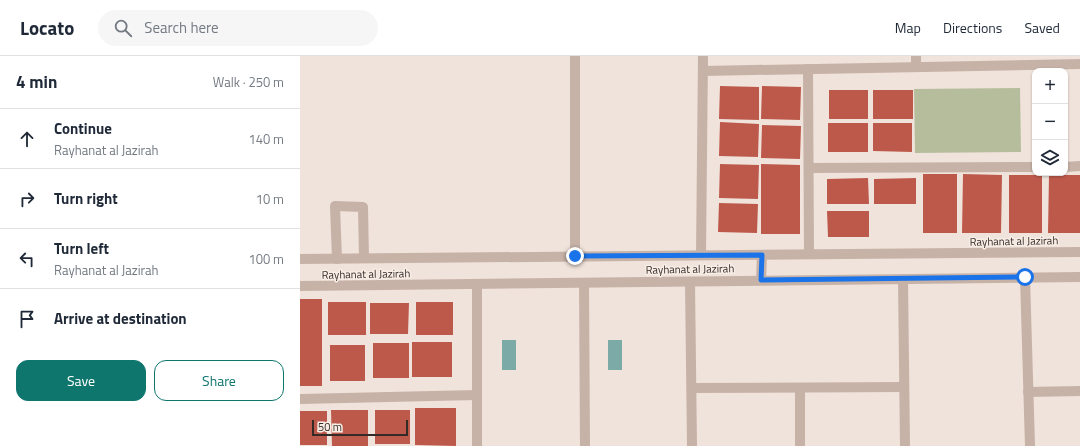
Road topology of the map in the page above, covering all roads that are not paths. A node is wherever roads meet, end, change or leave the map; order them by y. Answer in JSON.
{"nodes":[{"id":1,"x":575,"y":56,"type":"edge"},
{"id":2,"x":703,"y":56,"type":"edge"},
{"id":3,"x":916,"y":56,"type":"edge"},
{"id":4,"x":1028,"y":61,"type":"edge"},
{"id":5,"x":1080,"y":64,"type":"edge"},
{"id":6,"x":916,"y":67,"type":"junction"},
{"id":7,"x":808,"y":69,"type":"junction"},
{"id":8,"x":703,"y":71,"type":"junction"},
{"id":9,"x":1068,"y":166,"type":"edge"},
{"id":10,"x":1080,"y":166,"type":"edge"},
{"id":11,"x":1032,"y":167,"type":"edge"},
{"id":12,"x":809,"y":168,"type":"junction"},
{"id":13,"x":1080,"y":252,"type":"edge"},
{"id":14,"x":809,"y":254,"type":"junction"},
{"id":15,"x":701,"y":255,"type":"junction"},
{"id":16,"x":762,"y":255,"type":"junction"},
{"id":17,"x":575,"y":256,"type":"junction"},
{"id":18,"x":364,"y":258,"type":"junction"},
{"id":19,"x":300,"y":259,"type":"edge"},
{"id":20,"x":337,"y":259,"type":"junction"},
{"id":21,"x":1080,"y":276,"type":"edge"},
{"id":22,"x":1025,"y":277,"type":"junction"},
{"id":23,"x":903,"y":279,"type":"junction"},
{"id":24,"x":761,"y":280,"type":"junction"},
{"id":25,"x":690,"y":282,"type":"junction"},
{"id":26,"x":584,"y":283,"type":"junction"},
{"id":27,"x":477,"y":284,"type":"junction"},
{"id":28,"x":300,"y":286,"type":"edge"},
{"id":29,"x":904,"y":387,"type":"junction"},
{"id":30,"x":692,"y":388,"type":"junction"},
{"id":31,"x":800,"y":388,"type":"junction"},
{"id":32,"x":1080,"y":391,"type":"edge"},
{"id":33,"x":1028,"y":392,"type":"junction"},
{"id":34,"x":477,"y":395,"type":"junction"},
{"id":35,"x":300,"y":399,"type":"edge"},
{"id":36,"x":477,"y":446,"type":"edge"},
{"id":37,"x":585,"y":446,"type":"edge"},
{"id":38,"x":692,"y":446,"type":"edge"},
{"id":39,"x":800,"y":446,"type":"edge"},
{"id":40,"x":905,"y":446,"type":"edge"},
{"id":41,"x":1030,"y":446,"type":"edge"}],
"edges":[{"from":1,"to":17,"type":"street"},
{"from":2,"to":8,"type":"street"},
{"from":3,"to":6,"type":"street"},
{"from":4,"to":5,"type":"street"},
{"from":4,"to":6,"type":"street"},
{"from":6,"to":7,"type":"street"},
{"from":7,"to":8,"type":"street"},
{"from":7,"to":12,"type":"street"},
{"from":8,"to":15,"type":"street"},
{"from":9,"to":10,"type":"street"},
{"from":11,"to":12,"type":"street"},
{"from":12,"to":14,"type":"street"},
{"from":13,"to":14,"type":"street","name":"Rayhanat al Jazirah"},
{"from":14,"to":16,"type":"street","name":"Rayhanat al Jazirah"},
{"from":15,"to":16,"type":"street","name":"Rayhanat al Jazirah"},
{"from":15,"to":17,"type":"street","name":"Rayhanat al Jazirah"},
{"from":16,"to":24,"type":"street"},
{"from":17,"to":18,"type":"street","name":"Rayhanat al Jazirah"},
{"from":18,"to":20,"type":"street","name":"Rayhanat al Jazirah"},
{"from":18,"to":20,"type":"street"},
{"from":19,"to":20,"type":"street","name":"Rayhanat al Jazirah"},
{"from":21,"to":22,"type":"street","name":"Rayhanat al Jazirah"},
{"from":22,"to":23,"type":"street","name":"Rayhanat al Jazirah"},
{"from":22,"to":33,"type":"street"},
{"from":23,"to":24,"type":"street","name":"Rayhanat al Jazirah"},
{"from":23,"to":29,"type":"street"},
{"from":24,"to":25,"type":"street","name":"Rayhanat al Jazirah"},
{"from":25,"to":26,"type":"street","name":"Rayhanat al Jazirah"},
{"from":25,"to":30,"type":"street"},
{"from":26,"to":27,"type":"street","name":"Rayhanat al Jazirah"},
{"from":26,"to":37,"type":"street"},
{"from":27,"to":28,"type":"street","name":"Rayhanat al Jazirah"},
{"from":27,"to":34,"type":"street"},
{"from":29,"to":31,"type":"street"},
{"from":29,"to":40,"type":"street"},
{"from":30,"to":31,"type":"street"},
{"from":30,"to":38,"type":"street"},
{"from":31,"to":39,"type":"street"},
{"from":32,"to":33,"type":"street"},
{"from":33,"to":41,"type":"street"},
{"from":34,"to":35,"type":"street"},
{"from":34,"to":36,"type":"street"}]}
